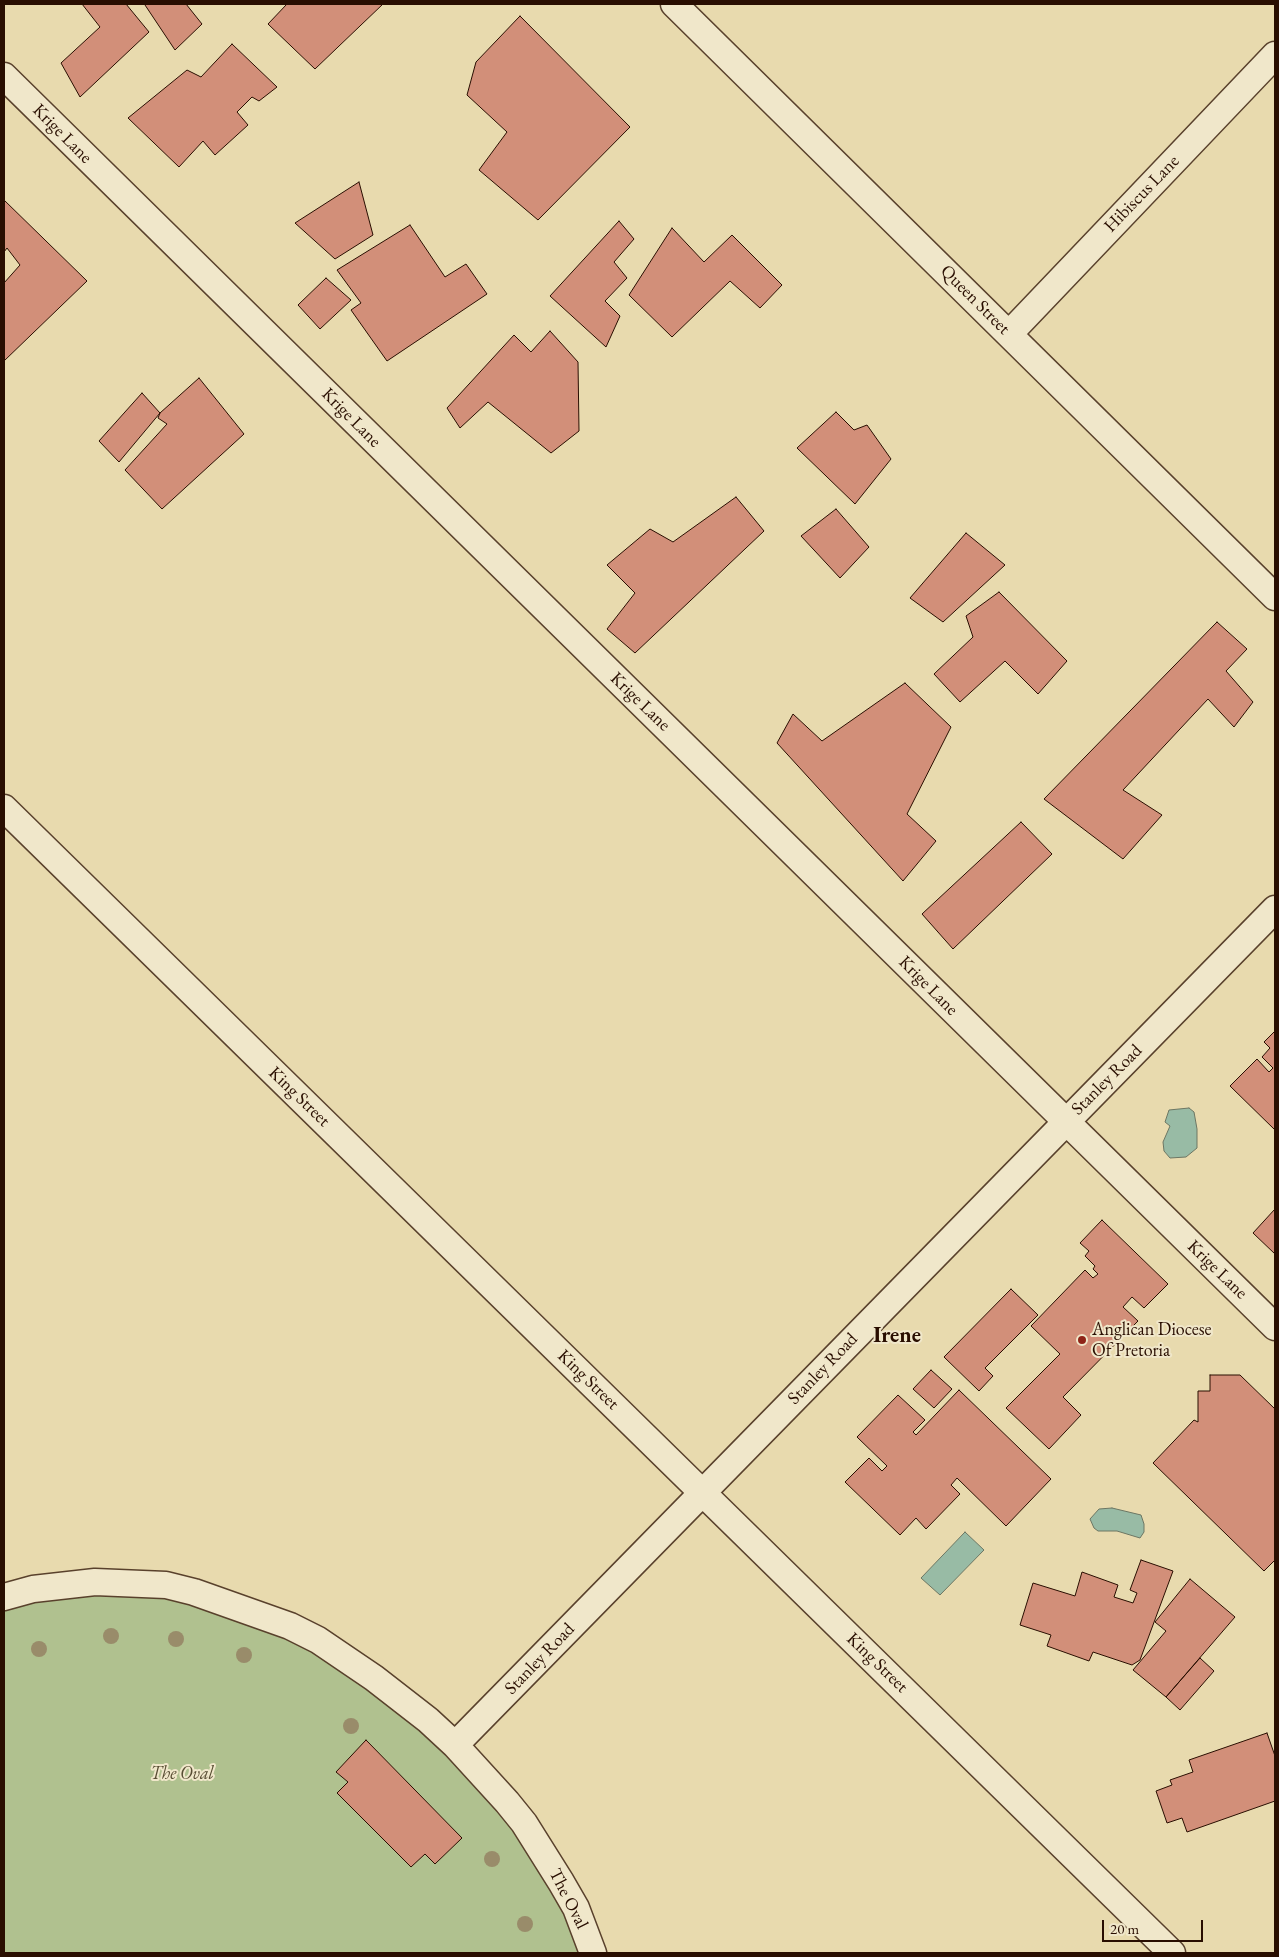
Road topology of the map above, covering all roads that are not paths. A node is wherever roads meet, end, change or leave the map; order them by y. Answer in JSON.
{"nodes":[{"id":1,"x":674,"y":4,"type":"edge"},
{"id":2,"x":1275,"y":55,"type":"edge"},
{"id":3,"x":4,"y":76,"type":"edge"},
{"id":4,"x":1009,"y":334,"type":"junction"},
{"id":5,"x":1275,"y":597,"type":"edge"},
{"id":6,"x":4,"y":808,"type":"edge"},
{"id":7,"x":1275,"y":909,"type":"edge"},
{"id":8,"x":1066,"y":1122,"type":"junction"},
{"id":9,"x":1275,"y":1327,"type":"edge"},
{"id":10,"x":702,"y":1492,"type":"junction"},
{"id":11,"x":4,"y":1597,"type":"edge"},
{"id":12,"x":456,"y":1745,"type":"junction"},
{"id":13,"x":593,"y":1953,"type":"edge"},
{"id":14,"x":1172,"y":1953,"type":"edge"}],
"edges":[{"from":1,"to":4,"type":"street","name":"Queen Street"},
{"from":2,"to":4,"type":"street","name":"Hibiscus Lane"},
{"from":3,"to":8,"type":"street","name":"Krige Lane"},
{"from":4,"to":5,"type":"street","name":"Queen Street"},
{"from":6,"to":10,"type":"street","name":"King Street"},
{"from":7,"to":8,"type":"street","name":"Stanley Road"},
{"from":8,"to":9,"type":"street","name":"Krige Lane"},
{"from":8,"to":10,"type":"street","name":"Stanley Road"},
{"from":10,"to":12,"type":"street","name":"Stanley Road"},
{"from":10,"to":14,"type":"street","name":"King Street"},
{"from":11,"to":12,"type":"street","name":"The Oval"},
{"from":12,"to":13,"type":"street","name":"The Oval"}]}
